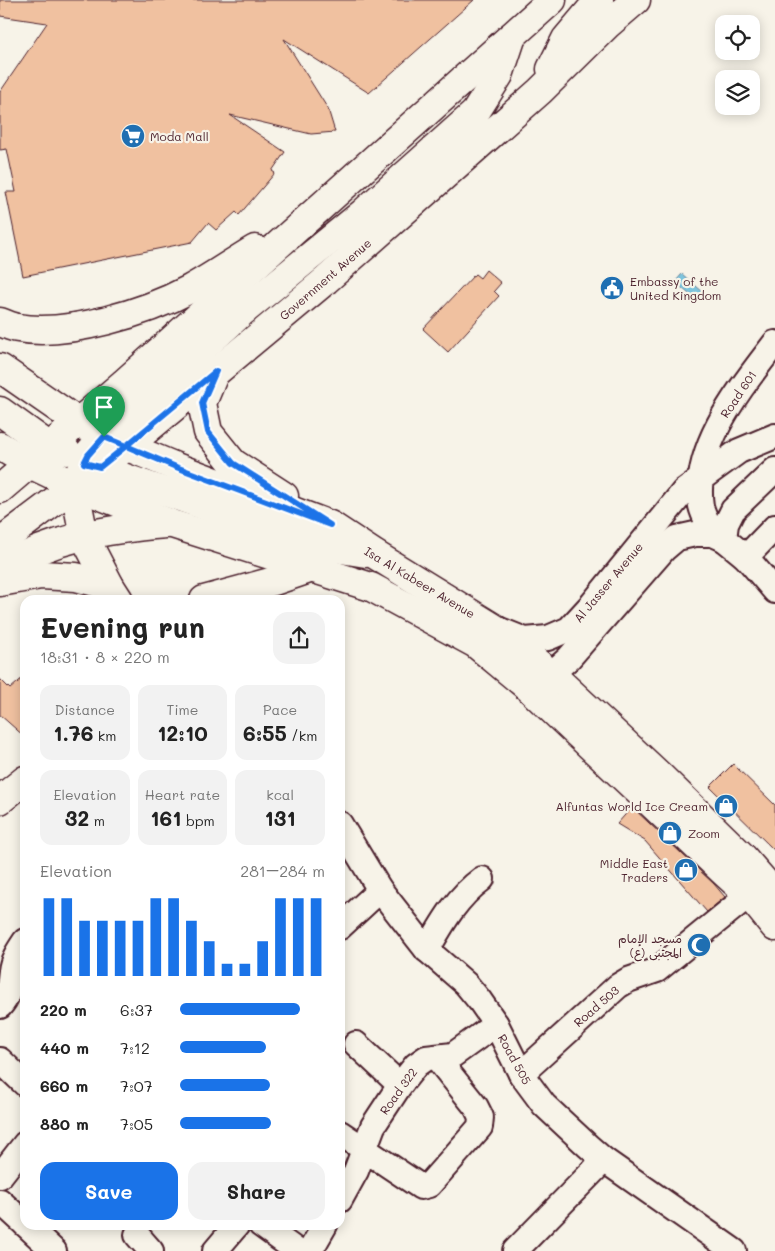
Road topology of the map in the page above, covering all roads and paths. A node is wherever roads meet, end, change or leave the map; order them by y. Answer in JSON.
{"nodes":[{"id":1,"x":552,"y":0,"type":"edge"},
{"id":2,"x":599,"y":0,"type":"edge"},
{"id":3,"x":636,"y":0,"type":"edge"},
{"id":4,"x":512,"y":36,"type":"junction"},
{"id":5,"x":540,"y":90,"type":"junction"},
{"id":6,"x":312,"y":215,"type":"junction"},
{"id":7,"x":0,"y":322,"type":"edge"},
{"id":8,"x":775,"y":343,"type":"edge"},
{"id":9,"x":0,"y":368,"type":"edge"},
{"id":10,"x":216,"y":371,"type":"junction"},
{"id":11,"x":0,"y":411,"type":"edge"},
{"id":12,"x":78,"y":422,"type":"junction"},
{"id":13,"x":775,"y":436,"type":"edge"},
{"id":14,"x":0,"y":446,"type":"edge"},
{"id":15,"x":40,"y":456,"type":"junction"},
{"id":16,"x":96,"y":459,"type":"junction"},
{"id":17,"x":775,"y":470,"type":"edge"},
{"id":18,"x":701,"y":478,"type":"junction"},
{"id":19,"x":0,"y":489,"type":"edge"},
{"id":20,"x":172,"y":524,"type":"junction"},
{"id":21,"x":330,"y":525,"type":"junction"},
{"id":22,"x":775,"y":527,"type":"edge"},
{"id":23,"x":84,"y":536,"type":"junction"},
{"id":24,"x":718,"y":537,"type":"junction"},
{"id":25,"x":0,"y":542,"type":"edge"},
{"id":26,"x":374,"y":554,"type":"junction"},
{"id":27,"x":746,"y":557,"type":"junction"},
{"id":28,"x":312,"y":568,"type":"junction"},
{"id":29,"x":0,"y":569,"type":"edge"},
{"id":30,"x":0,"y":582,"type":"edge"},
{"id":31,"x":775,"y":591,"type":"edge"},
{"id":32,"x":115,"y":593,"type":"edge"},
{"id":33,"x":222,"y":595,"type":"edge"},
{"id":34,"x":272,"y":595,"type":"edge"},
{"id":35,"x":494,"y":628,"type":"junction"},
{"id":36,"x":504,"y":666,"type":"junction"},
{"id":37,"x":551,"y":674,"type":"junction"},
{"id":38,"x":20,"y":784,"type":"edge"},
{"id":39,"x":0,"y":800,"type":"edge"},
{"id":40,"x":345,"y":832,"type":"edge"},
{"id":41,"x":482,"y":879,"type":"dead end"},
{"id":42,"x":380,"y":890,"type":"junction"},
{"id":43,"x":762,"y":895,"type":"edge"},
{"id":44,"x":345,"y":922,"type":"edge"},
{"id":45,"x":775,"y":927,"type":"edge"},
{"id":46,"x":20,"y":950,"type":"edge"},
{"id":47,"x":427,"y":950,"type":"junction"},
{"id":48,"x":5,"y":963,"type":"edge"},
{"id":49,"x":0,"y":1006,"type":"edge"},
{"id":50,"x":496,"y":1024,"type":"junction"},
{"id":51,"x":356,"y":1044,"type":"dead end"},
{"id":52,"x":436,"y":1058,"type":"junction"},
{"id":53,"x":0,"y":1060,"type":"edge"},
{"id":54,"x":522,"y":1074,"type":"junction"},
{"id":55,"x":20,"y":1079,"type":"edge"},
{"id":56,"x":400,"y":1084,"type":"junction"},
{"id":57,"x":345,"y":1137,"type":"edge"},
{"id":58,"x":20,"y":1150,"type":"edge"},
{"id":59,"x":364,"y":1150,"type":"junction"},
{"id":60,"x":604,"y":1160,"type":"junction"},
{"id":61,"x":0,"y":1176,"type":"edge"},
{"id":62,"x":345,"y":1191,"type":"edge"},
{"id":63,"x":0,"y":1202,"type":"edge"},
{"id":64,"x":20,"y":1219,"type":"edge"},
{"id":65,"x":32,"y":1230,"type":"edge"},
{"id":66,"x":232,"y":1230,"type":"edge"},
{"id":67,"x":268,"y":1230,"type":"edge"},
{"id":68,"x":322,"y":1230,"type":"edge"},
{"id":69,"x":54,"y":1251,"type":"edge"},
{"id":70,"x":215,"y":1251,"type":"edge"},
{"id":71,"x":297,"y":1251,"type":"edge"},
{"id":72,"x":310,"y":1251,"type":"edge"},
{"id":73,"x":515,"y":1251,"type":"edge"},
{"id":74,"x":734,"y":1251,"type":"edge"}],
"edges":[{"from":1,"to":4,"type":"main road"},
{"from":2,"to":5,"type":"main road"},
{"from":3,"to":5,"type":"main road","name":"Government Avenue"},
{"from":4,"to":6,"type":"main road"},
{"from":4,"to":16,"type":"main road"},
{"from":5,"to":10,"type":"main road","name":"Government Avenue"},
{"from":6,"to":7,"type":"main road"},
{"from":6,"to":12,"type":"main road"},
{"from":8,"to":18,"type":"street","name":"Road 601"},
{"from":9,"to":12,"type":"main road","name":"Isa Al Kabeer Avenue"},
{"from":10,"to":16,"type":"main road","name":"Government Avenue"},
{"from":10,"to":21,"type":"main road"},
{"from":11,"to":15,"type":"main road"},
{"from":12,"to":15,"type":"main road"},
{"from":12,"to":16,"type":"main road","name":"Isa Al Kabeer Avenue"},
{"from":13,"to":18,"type":"street","name":"Al Jasser Avenue"},
{"from":14,"to":15,"type":"main road"},
{"from":15,"to":16,"type":"main road"},
{"from":15,"to":19,"type":"main road"},
{"from":16,"to":20,"type":"main road","name":"Isa Al Kabeer Avenue"},
{"from":16,"to":21,"type":"main road","name":"Isa Al Kabeer Avenue"},
{"from":16,"to":23,"type":"main road"},
{"from":16,"to":25,"type":"main road","name":"Government Avenue"},
{"from":16,"to":26,"type":"main road"},
{"from":17,"to":24,"type":"street"},
{"from":18,"to":24,"type":"street","name":"Road 601"},
{"from":18,"to":35,"type":"street","name":"Al Jasser Avenue"},
{"from":20,"to":23,"type":"main road"},
{"from":20,"to":28,"type":"main road","name":"Isa Al Kabeer Avenue"},
{"from":21,"to":26,"type":"main road","name":"Isa Al Kabeer Avenue"},
{"from":22,"to":27,"type":"street"},
{"from":23,"to":29,"type":"main road"},
{"from":23,"to":32,"type":"main road"},
{"from":24,"to":27,"type":"street"},
{"from":24,"to":37,"type":"street","name":"Al Jasser Avenue"},
{"from":26,"to":35,"type":"main road","name":"Isa Al Kabeer Avenue"},
{"from":27,"to":31,"type":"street"},
{"from":28,"to":33,"type":"main road"},
{"from":28,"to":34,"type":"main road"},
{"from":28,"to":36,"type":"main road","name":"Isa Al Kabeer Avenue"},
{"from":30,"to":32,"type":"main road"},
{"from":35,"to":37,"type":"main road","name":"Isa Al Kabeer Avenue"},
{"from":36,"to":37,"type":"street"},
{"from":36,"to":43,"type":"main road","name":"Isa Al Kabeer Avenue"},
{"from":37,"to":43,"type":"main road","name":"Isa Al Kabeer Avenue"},
{"from":38,"to":39,"type":"main road"},
{"from":40,"to":42,"type":"street","name":"Road 505"},
{"from":41,"to":47,"type":"street"},
{"from":42,"to":44,"type":"street"},
{"from":42,"to":47,"type":"street","name":"Road 505"},
{"from":43,"to":45,"type":"main road","name":"Isa Al Kabeer Avenue"},
{"from":43,"to":54,"type":"street","name":"Road 503"},
{"from":46,"to":48,"type":"street"},
{"from":47,"to":50,"type":"street","name":"Road 505"},
{"from":48,"to":49,"type":"street"},
{"from":50,"to":52,"type":"street","name":"Road 322"},
{"from":50,"to":54,"type":"street","name":"Road 505"},
{"from":51,"to":56,"type":"street"},
{"from":52,"to":56,"type":"street","name":"Road 322"},
{"from":52,"to":59,"type":"street"},
{"from":53,"to":55,"type":"street"},
{"from":54,"to":60,"type":"street","name":"Road 505"},
{"from":56,"to":59,"type":"street","name":"Road 322"},
{"from":57,"to":59,"type":"street"},
{"from":58,"to":61,"type":"street"},
{"from":59,"to":62,"type":"street","name":"Road 322"},
{"from":60,"to":73,"type":"street"},
{"from":60,"to":74,"type":"street","name":"Road 505"},
{"from":63,"to":64,"type":"street"},
{"from":65,"to":69,"type":"street"},
{"from":66,"to":70,"type":"street"},
{"from":67,"to":71,"type":"street"},
{"from":68,"to":72,"type":"street"}]}
